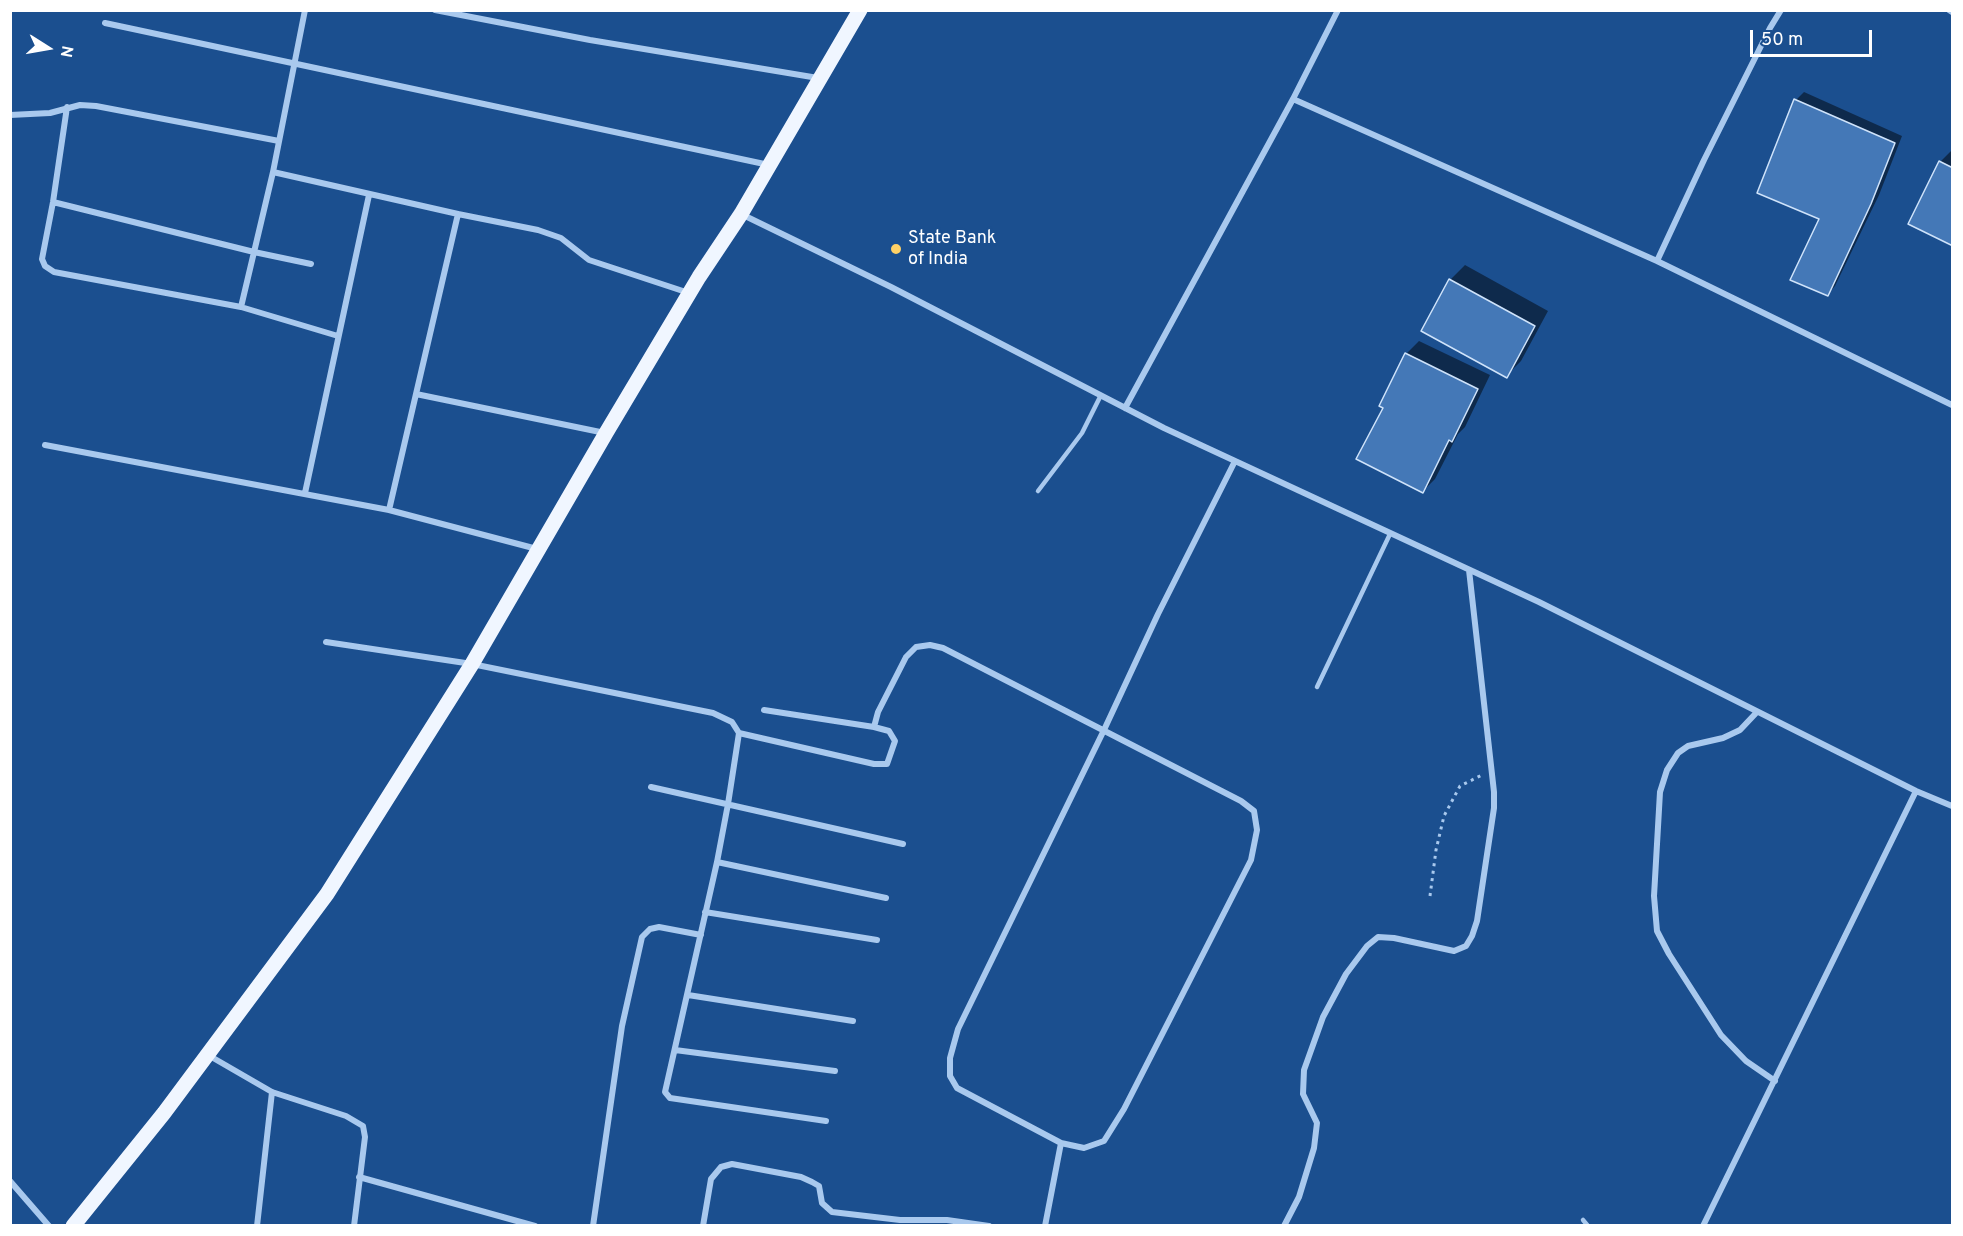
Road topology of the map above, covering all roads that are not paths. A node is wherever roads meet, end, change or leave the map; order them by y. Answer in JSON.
{"nodes":[{"id":1,"x":305,"y":10,"type":"edge"},
{"id":2,"x":435,"y":10,"type":"edge"},
{"id":3,"x":860,"y":10,"type":"edge"},
{"id":4,"x":1338,"y":10,"type":"edge"},
{"id":5,"x":1781,"y":10,"type":"edge"},
{"id":6,"x":105,"y":23,"type":"dead end"},
{"id":7,"x":296,"y":63,"type":"junction"},
{"id":8,"x":820,"y":78,"type":"junction"},
{"id":9,"x":1293,"y":99,"type":"junction"},
{"id":10,"x":67,"y":107,"type":"junction"},
{"id":11,"x":10,"y":115,"type":"edge"},
{"id":12,"x":279,"y":141,"type":"junction"},
{"id":13,"x":769,"y":165,"type":"junction"},
{"id":14,"x":273,"y":172,"type":"junction"},
{"id":15,"x":369,"y":195,"type":"junction"},
{"id":16,"x":53,"y":202,"type":"junction"},
{"id":17,"x":459,"y":214,"type":"junction"},
{"id":18,"x":741,"y":214,"type":"junction"},
{"id":19,"x":254,"y":252,"type":"junction"},
{"id":20,"x":1657,"y":261,"type":"junction"},
{"id":21,"x":312,"y":264,"type":"dead end"},
{"id":22,"x":690,"y":293,"type":"junction"},
{"id":23,"x":241,"y":307,"type":"junction"},
{"id":24,"x":338,"y":336,"type":"junction"},
{"id":25,"x":416,"y":394,"type":"junction"},
{"id":26,"x":1101,"y":395,"type":"junction"},
{"id":27,"x":1953,"y":405,"type":"edge"},
{"id":28,"x":1125,"y":408,"type":"junction"},
{"id":29,"x":606,"y":433,"type":"junction"},
{"id":30,"x":45,"y":445,"type":"dead end"},
{"id":31,"x":1235,"y":461,"type":"junction"},
{"id":32,"x":1038,"y":491,"type":"dead end"},
{"id":33,"x":306,"y":493,"type":"junction"},
{"id":34,"x":389,"y":510,"type":"junction"},
{"id":35,"x":1390,"y":534,"type":"junction"},
{"id":36,"x":538,"y":550,"type":"junction"},
{"id":37,"x":1469,"y":570,"type":"junction"},
{"id":38,"x":326,"y":642,"type":"dead end"},
{"id":39,"x":471,"y":664,"type":"junction"},
{"id":40,"x":1317,"y":687,"type":"dead end"},
{"id":41,"x":764,"y":710,"type":"dead end"},
{"id":42,"x":1757,"y":712,"type":"junction"},
{"id":43,"x":874,"y":727,"type":"junction"},
{"id":44,"x":1104,"y":730,"type":"junction"},
{"id":45,"x":738,"y":733,"type":"junction"},
{"id":46,"x":651,"y":787,"type":"dead end"},
{"id":47,"x":1916,"y":791,"type":"junction"},
{"id":48,"x":728,"y":804,"type":"junction"},
{"id":49,"x":1953,"y":806,"type":"edge"},
{"id":50,"x":903,"y":844,"type":"dead end"},
{"id":51,"x":717,"y":862,"type":"junction"},
{"id":52,"x":886,"y":898,"type":"dead end"},
{"id":53,"x":705,"y":912,"type":"junction"},
{"id":54,"x":701,"y":935,"type":"junction"},
{"id":55,"x":877,"y":940,"type":"dead end"},
{"id":56,"x":688,"y":995,"type":"junction"},
{"id":57,"x":853,"y":1021,"type":"dead end"},
{"id":58,"x":675,"y":1050,"type":"junction"},
{"id":59,"x":207,"y":1054,"type":"junction"},
{"id":60,"x":835,"y":1071,"type":"dead end"},
{"id":61,"x":1775,"y":1081,"type":"junction"},
{"id":62,"x":272,"y":1092,"type":"junction"},
{"id":63,"x":826,"y":1121,"type":"dead end"},
{"id":64,"x":1061,"y":1143,"type":"junction"},
{"id":65,"x":360,"y":1176,"type":"junction"},
{"id":66,"x":10,"y":1181,"type":"edge"},
{"id":67,"x":1583,"y":1220,"type":"dead end"},
{"id":68,"x":946,"y":1223,"type":"edge"},
{"id":69,"x":49,"y":1226,"type":"edge"},
{"id":70,"x":73,"y":1226,"type":"edge"},
{"id":71,"x":257,"y":1226,"type":"edge"},
{"id":72,"x":354,"y":1226,"type":"edge"},
{"id":73,"x":535,"y":1226,"type":"edge"},
{"id":74,"x":593,"y":1226,"type":"edge"},
{"id":75,"x":703,"y":1226,"type":"edge"},
{"id":76,"x":989,"y":1226,"type":"edge"},
{"id":77,"x":1045,"y":1226,"type":"edge"},
{"id":78,"x":1284,"y":1226,"type":"edge"},
{"id":79,"x":1588,"y":1226,"type":"edge"},
{"id":80,"x":1703,"y":1226,"type":"edge"}],
"edges":[{"from":1,"to":7,"type":"street"},
{"from":2,"to":8,"type":"street"},
{"from":3,"to":8,"type":"main road"},
{"from":4,"to":9,"type":"street"},
{"from":5,"to":20,"type":"street"},
{"from":6,"to":7,"type":"street"},
{"from":7,"to":12,"type":"street"},
{"from":7,"to":13,"type":"street"},
{"from":8,"to":13,"type":"main road"},
{"from":9,"to":20,"type":"street"},
{"from":9,"to":28,"type":"street"},
{"from":10,"to":11,"type":"street"},
{"from":10,"to":12,"type":"street"},
{"from":10,"to":16,"type":"street"},
{"from":12,"to":14,"type":"street"},
{"from":13,"to":18,"type":"main road"},
{"from":14,"to":15,"type":"street"},
{"from":14,"to":19,"type":"street"},
{"from":15,"to":17,"type":"street"},
{"from":15,"to":24,"type":"street"},
{"from":16,"to":19,"type":"street"},
{"from":16,"to":23,"type":"street"},
{"from":17,"to":22,"type":"street"},
{"from":17,"to":25,"type":"street"},
{"from":18,"to":22,"type":"main road"},
{"from":18,"to":26,"type":"street"},
{"from":19,"to":21,"type":"street"},
{"from":19,"to":23,"type":"street"},
{"from":20,"to":27,"type":"street"},
{"from":22,"to":29,"type":"main road"},
{"from":23,"to":24,"type":"street"},
{"from":24,"to":33,"type":"street"},
{"from":25,"to":29,"type":"street"},
{"from":25,"to":34,"type":"street"},
{"from":26,"to":28,"type":"street"},
{"from":26,"to":32,"type":"lane"},
{"from":28,"to":31,"type":"street"},
{"from":29,"to":36,"type":"main road"},
{"from":30,"to":33,"type":"street"},
{"from":31,"to":35,"type":"street"},
{"from":31,"to":44,"type":"street"},
{"from":33,"to":34,"type":"street"},
{"from":34,"to":36,"type":"street"},
{"from":35,"to":37,"type":"street"},
{"from":35,"to":40,"type":"lane"},
{"from":36,"to":39,"type":"main road"},
{"from":37,"to":42,"type":"street"},
{"from":37,"to":78,"type":"street"},
{"from":38,"to":39,"type":"street"},
{"from":39,"to":45,"type":"street"},
{"from":39,"to":59,"type":"main road"},
{"from":41,"to":43,"type":"street"},
{"from":42,"to":47,"type":"street"},
{"from":42,"to":61,"type":"street"},
{"from":43,"to":44,"type":"street"},
{"from":43,"to":45,"type":"street"},
{"from":44,"to":64,"type":"street"},
{"from":44,"to":64,"type":"street"},
{"from":45,"to":48,"type":"street"},
{"from":46,"to":48,"type":"street"},
{"from":47,"to":49,"type":"street"},
{"from":47,"to":61,"type":"street"},
{"from":48,"to":50,"type":"street"},
{"from":48,"to":51,"type":"street"},
{"from":51,"to":52,"type":"street"},
{"from":51,"to":53,"type":"street"},
{"from":53,"to":54,"type":"street"},
{"from":53,"to":55,"type":"street"},
{"from":54,"to":56,"type":"street"},
{"from":54,"to":74,"type":"street"},
{"from":56,"to":57,"type":"street"},
{"from":56,"to":58,"type":"street"},
{"from":58,"to":60,"type":"street"},
{"from":58,"to":63,"type":"street"},
{"from":59,"to":62,"type":"street"},
{"from":59,"to":70,"type":"main road"},
{"from":61,"to":80,"type":"street"},
{"from":62,"to":65,"type":"street"},
{"from":62,"to":71,"type":"street"},
{"from":64,"to":77,"type":"street"},
{"from":65,"to":72,"type":"street"},
{"from":65,"to":73,"type":"street"},
{"from":66,"to":69,"type":"street"},
{"from":67,"to":79,"type":"lane"},
{"from":68,"to":75,"type":"street"},
{"from":68,"to":76,"type":"street"}]}
